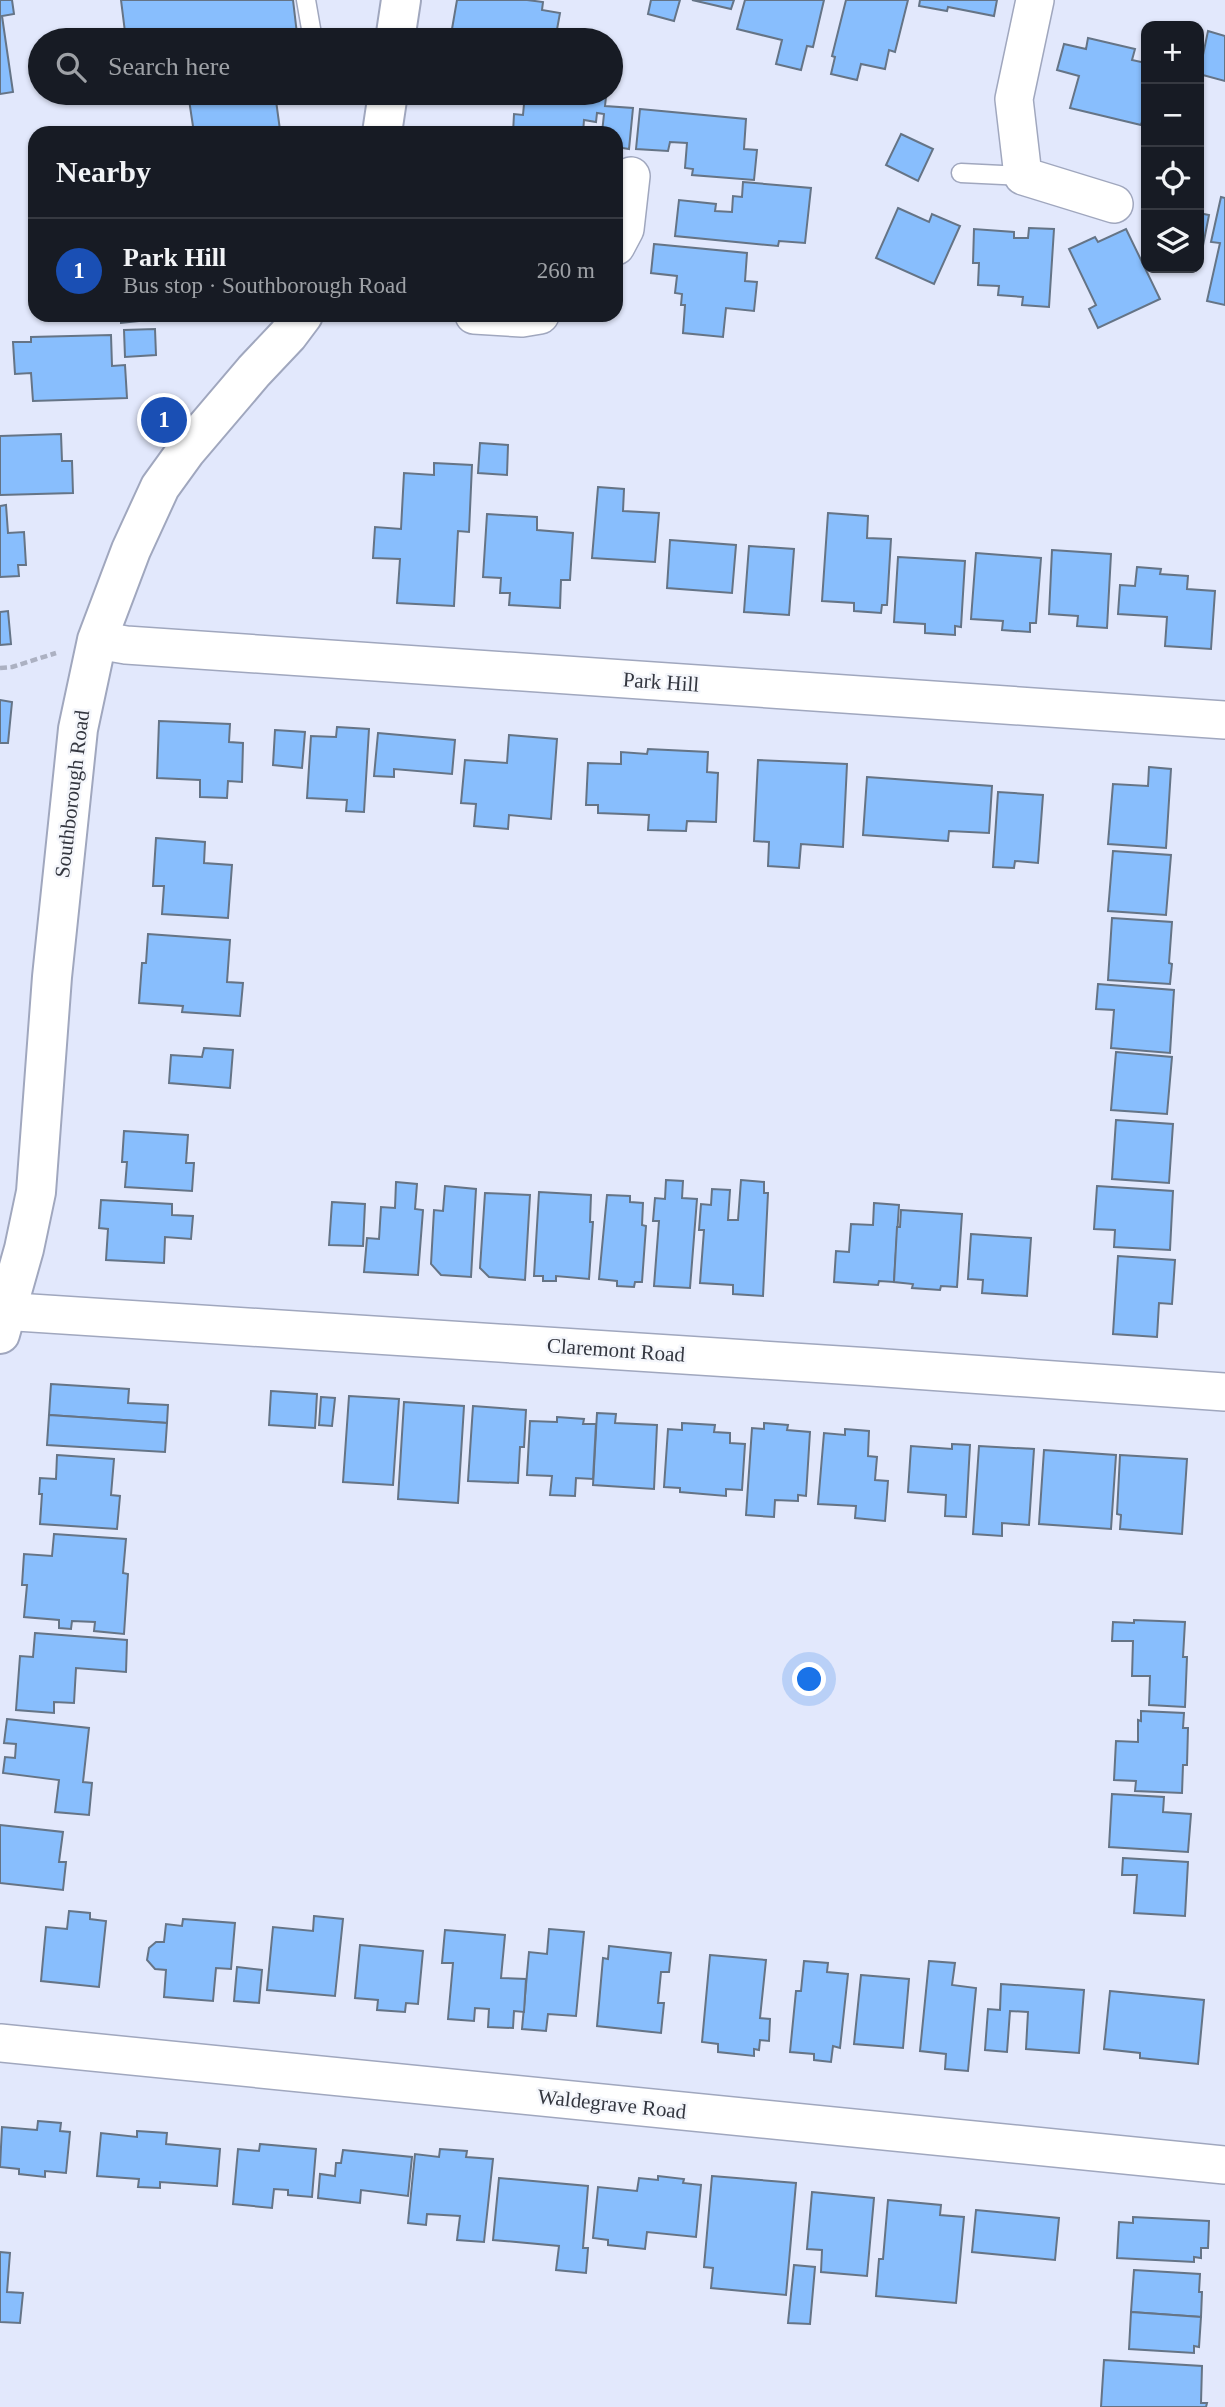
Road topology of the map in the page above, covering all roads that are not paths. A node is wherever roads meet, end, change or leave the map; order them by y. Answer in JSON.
{"nodes":[{"id":1,"x":306,"y":0,"type":"edge"},
{"id":2,"x":401,"y":0,"type":"edge"},
{"id":3,"x":1035,"y":0,"type":"edge"},
{"id":4,"x":311,"y":28,"type":"edge"},
{"id":5,"x":398,"y":28,"type":"edge"},
{"id":6,"x":386,"y":105,"type":"edge"},
{"id":7,"x":383,"y":126,"type":"edge"},
{"id":8,"x":961,"y":173,"type":"dead end"},
{"id":9,"x":631,"y":176,"type":"dead end"},
{"id":10,"x":1023,"y":176,"type":"junction"},
{"id":11,"x":1114,"y":204,"type":"dead end"},
{"id":12,"x":623,"y":233,"type":"edge"},
{"id":13,"x":298,"y":322,"type":"edge"},
{"id":14,"x":97,"y":640,"type":"junction"},
{"id":15,"x":1225,"y":720,"type":"edge"},
{"id":16,"x":2,"y":1319,"type":"edge"},
{"id":17,"x":1225,"y":1392,"type":"edge"},
{"id":18,"x":0,"y":2043,"type":"edge"},
{"id":19,"x":1225,"y":2165,"type":"edge"}],
"edges":[{"from":1,"to":4,"type":"lane"},
{"from":2,"to":5,"type":"street"},
{"from":3,"to":10,"type":"street"},
{"from":6,"to":7,"type":"street"},
{"from":8,"to":10,"type":"lane"},
{"from":9,"to":12,"type":"street"},
{"from":10,"to":11,"type":"street"},
{"from":13,"to":14,"type":"street","name":"Southborough Road"},
{"from":14,"to":15,"type":"street","name":"Park Hill"},
{"from":14,"to":16,"type":"street","name":"Southborough Road"},
{"from":16,"to":17,"type":"street","name":"Claremont Road"},
{"from":18,"to":19,"type":"street","name":"Waldegrave Road"}]}
